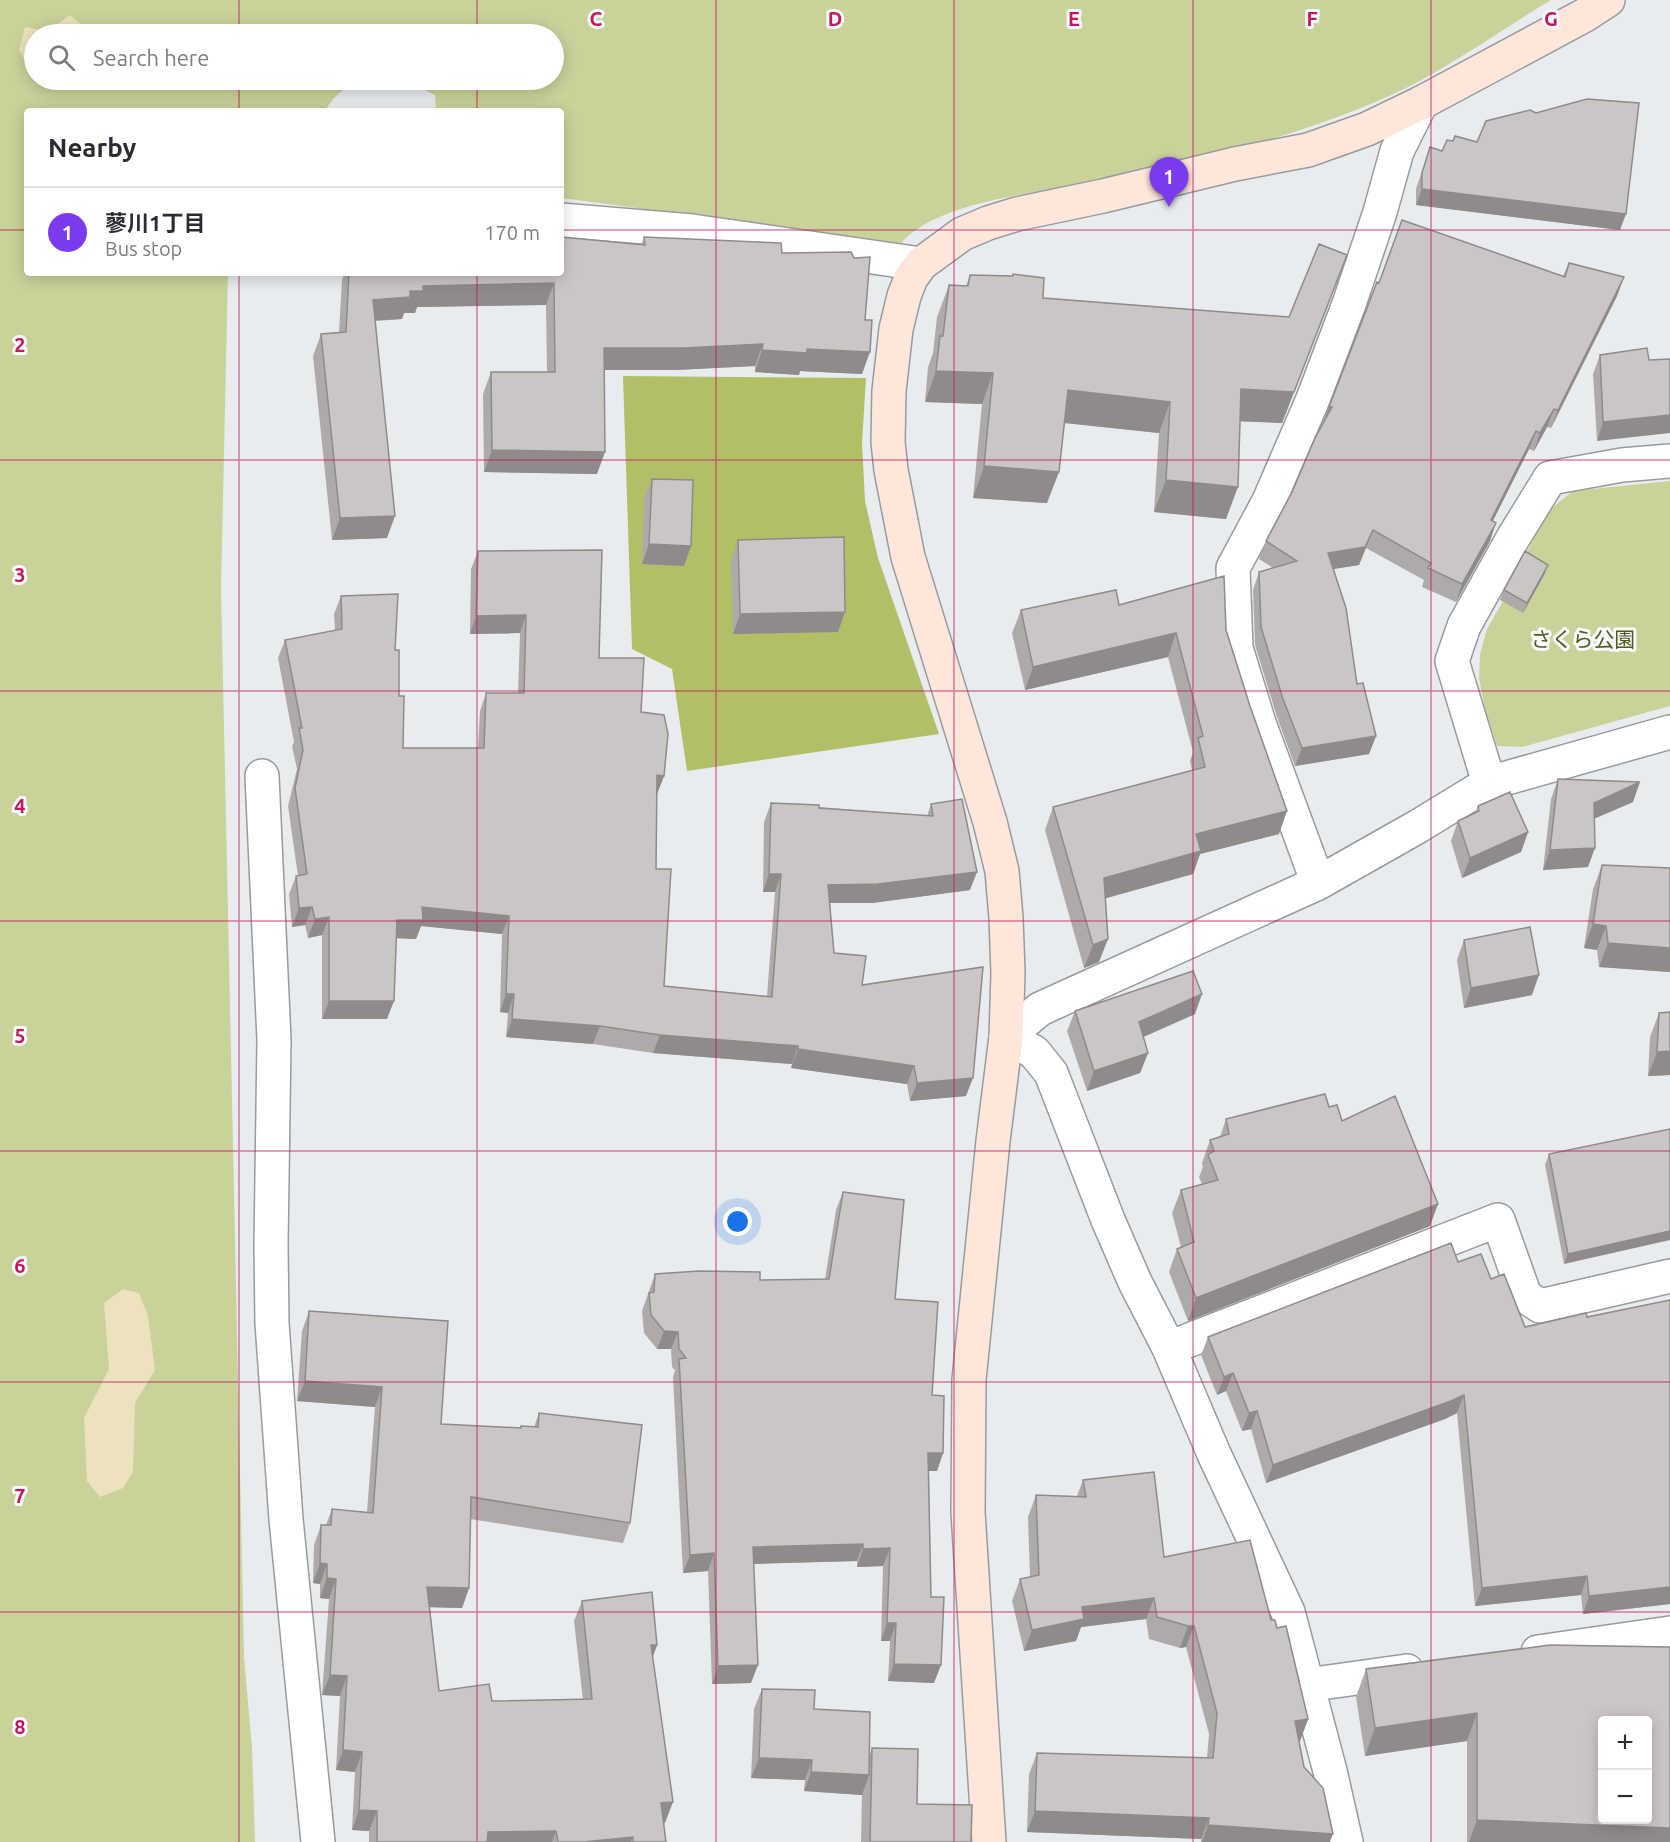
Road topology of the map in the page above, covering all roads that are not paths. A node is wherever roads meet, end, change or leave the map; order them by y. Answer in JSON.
{"nodes":[{"id":1,"x":1608,"y":0,"type":"edge"},
{"id":2,"x":1421,"y":103,"type":"junction"},
{"id":3,"x":564,"y":220,"type":"edge"},
{"id":4,"x":921,"y":264,"type":"junction"},
{"id":5,"x":1670,"y":461,"type":"edge"},
{"id":6,"x":1670,"y":732,"type":"edge"},
{"id":7,"x":262,"y":776,"type":"dead end"},
{"id":8,"x":1489,"y":783,"type":"junction"},
{"id":9,"x":1318,"y":883,"type":"junction"},
{"id":10,"x":1006,"y":1037,"type":"junction"},
{"id":11,"x":1670,"y":1276,"type":"edge"},
{"id":12,"x":1169,"y":1348,"type":"junction"},
{"id":13,"x":1670,"y":1633,"type":"edge"},
{"id":14,"x":1506,"y":1656,"type":"edge"},
{"id":15,"x":1436,"y":1666,"type":"edge"},
{"id":16,"x":1307,"y":1685,"type":"junction"},
{"id":17,"x":318,"y":1842,"type":"edge"},
{"id":18,"x":989,"y":1842,"type":"edge"},
{"id":19,"x":1346,"y":1842,"type":"edge"}],
"edges":[{"from":1,"to":2,"type":"street"},
{"from":2,"to":4,"type":"street"},
{"from":2,"to":9,"type":"street"},
{"from":3,"to":4,"type":"street"},
{"from":4,"to":10,"type":"street"},
{"from":5,"to":8,"type":"street"},
{"from":6,"to":8,"type":"street"},
{"from":7,"to":17,"type":"street"},
{"from":8,"to":9,"type":"street"},
{"from":9,"to":10,"type":"street"},
{"from":10,"to":12,"type":"street"},
{"from":10,"to":18,"type":"street"},
{"from":11,"to":12,"type":"street"},
{"from":12,"to":16,"type":"street"},
{"from":13,"to":14,"type":"street"},
{"from":15,"to":16,"type":"street"},
{"from":16,"to":19,"type":"street"}]}
